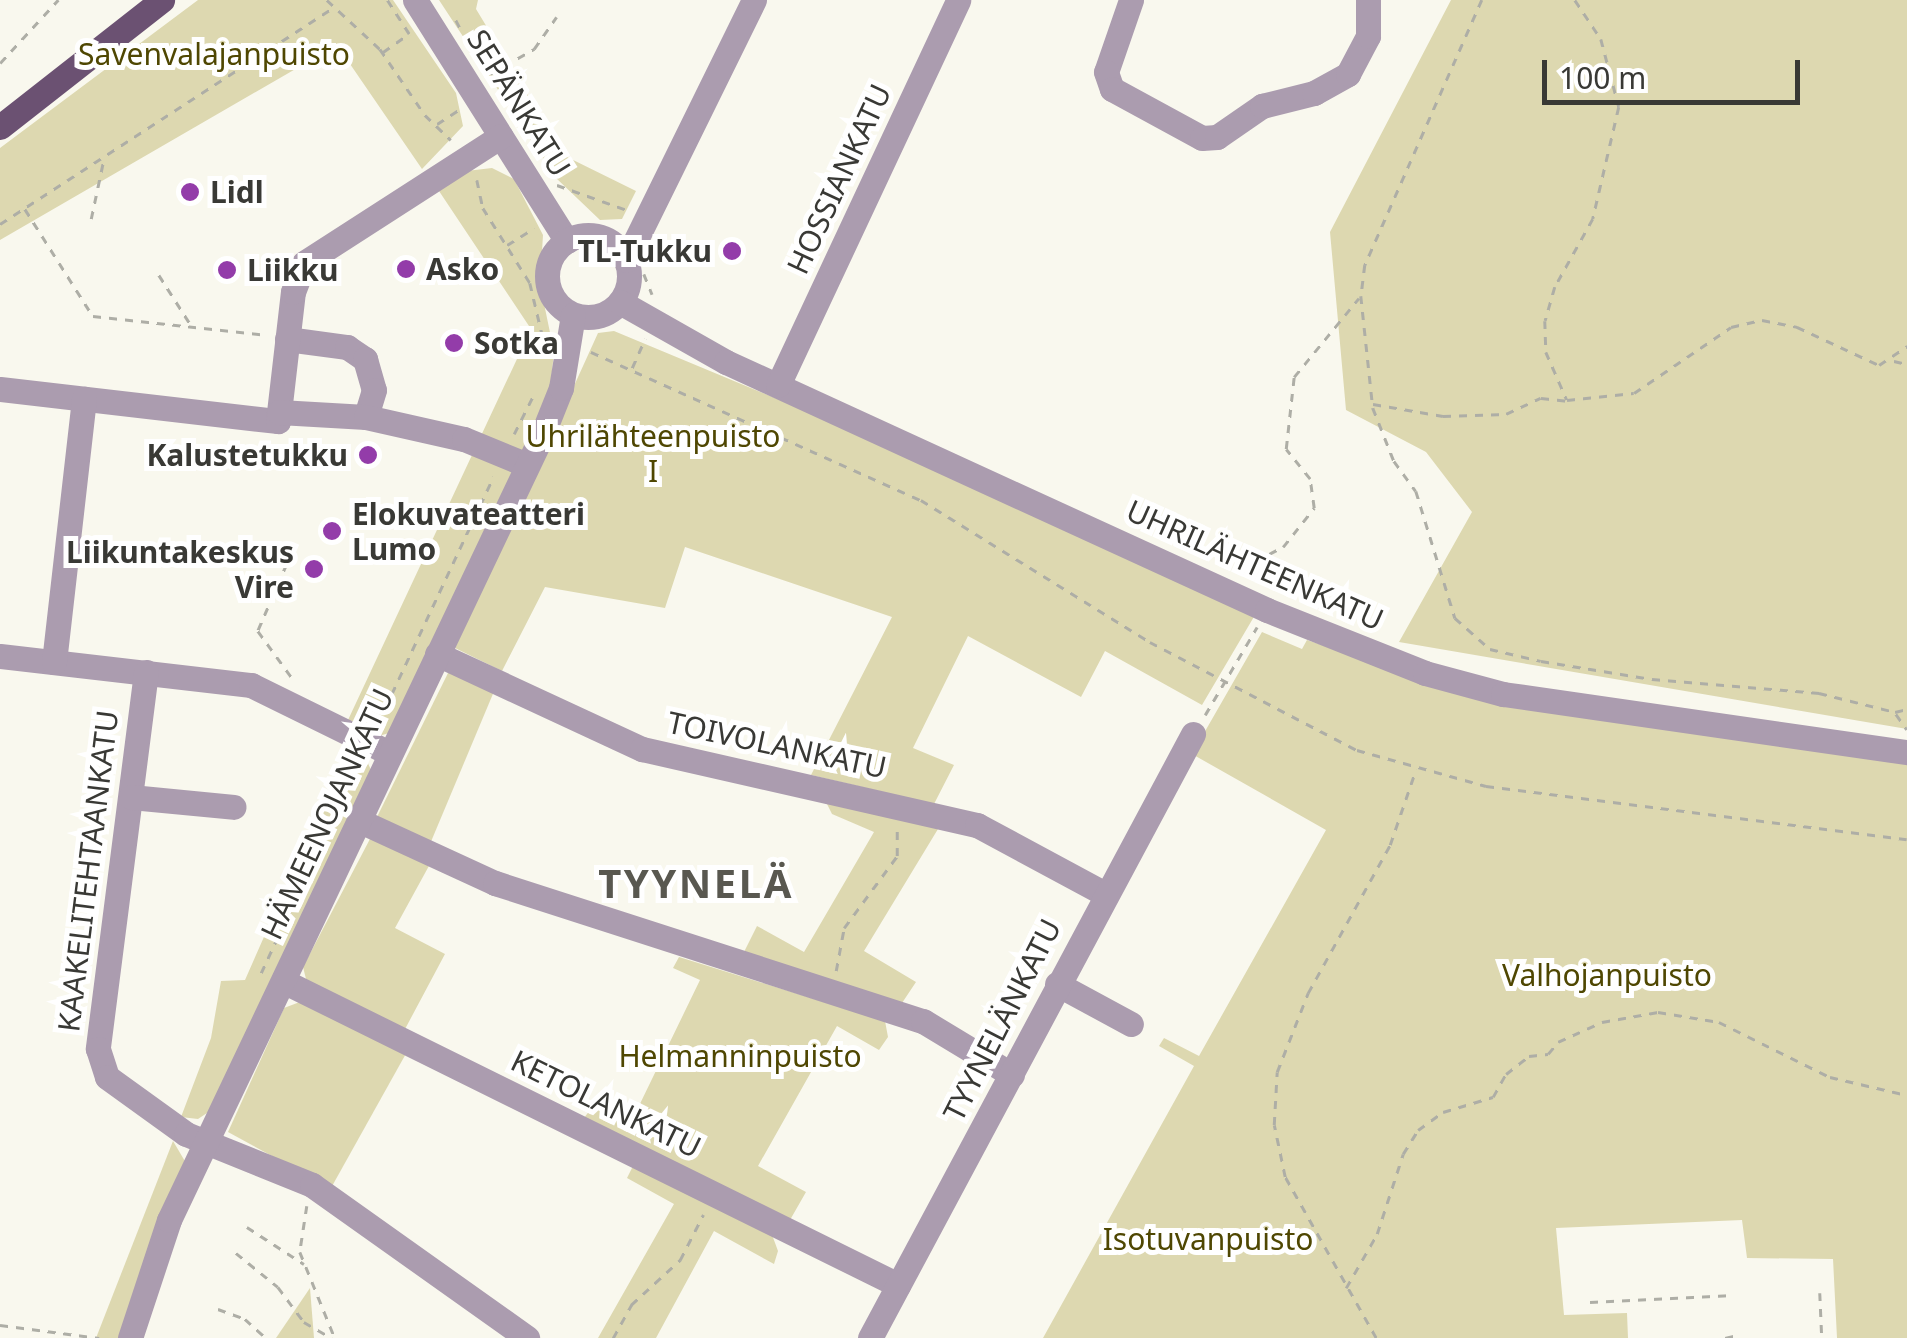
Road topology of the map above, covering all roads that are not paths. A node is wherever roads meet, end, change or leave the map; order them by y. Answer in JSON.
{"nodes":[{"id":1,"x":162,"y":0,"type":"edge"},
{"id":2,"x":415,"y":0,"type":"edge"},
{"id":3,"x":754,"y":0,"type":"edge"},
{"id":4,"x":958,"y":0,"type":"edge"},
{"id":5,"x":1131,"y":0,"type":"edge"},
{"id":6,"x":1368,"y":0,"type":"edge"},
{"id":7,"x":0,"y":127,"type":"edge"},
{"id":8,"x":501,"y":136,"type":"junction"},
{"id":9,"x":567,"y":241,"type":"junction"},
{"id":10,"x":635,"y":261,"type":"junction"},
{"id":11,"x":620,"y":302,"type":"junction"},
{"id":12,"x":573,"y":314,"type":"junction"},
{"id":13,"x":288,"y":330,"type":"junction"},
{"id":14,"x":778,"y":386,"type":"junction"},
{"id":15,"x":0,"y":389,"type":"edge"},
{"id":16,"x":84,"y":399,"type":"junction"},
{"id":17,"x":278,"y":417,"type":"junction"},
{"id":18,"x":366,"y":417,"type":"junction"},
{"id":19,"x":516,"y":460,"type":"junction"},
{"id":20,"x":436,"y":654,"type":"junction"},
{"id":21,"x":0,"y":656,"type":"edge"},
{"id":22,"x":54,"y":662,"type":"junction"},
{"id":23,"x":146,"y":672,"type":"junction"},
{"id":24,"x":1194,"y":734,"type":"road end"},
{"id":25,"x":379,"y":748,"type":"junction"},
{"id":26,"x":1907,"y":752,"type":"edge"},
{"id":27,"x":131,"y":796,"type":"junction"},
{"id":28,"x":234,"y":807,"type":"dead end"},
{"id":29,"x":360,"y":821,"type":"junction"},
{"id":30,"x":1104,"y":894,"type":"junction"},
{"id":31,"x":273,"y":978,"type":"junction"},
{"id":32,"x":1057,"y":984,"type":"junction"},
{"id":33,"x":1132,"y":1024,"type":"dead end"},
{"id":34,"x":1012,"y":1075,"type":"junction"},
{"id":35,"x":207,"y":1142,"type":"junction"},
{"id":36,"x":898,"y":1285,"type":"junction"},
{"id":37,"x":130,"y":1338,"type":"edge"},
{"id":38,"x":527,"y":1338,"type":"edge"},
{"id":39,"x":870,"y":1338,"type":"edge"}],
"edges":[{"from":1,"to":7,"type":"main road"},
{"from":2,"to":8,"type":"street","name":"SEPÄNKATU"},
{"from":3,"to":10,"type":"street"},
{"from":4,"to":14,"type":"street","name":"HOSSIANKATU"},
{"from":5,"to":6,"type":"street"},
{"from":8,"to":9,"type":"street","name":"SEPÄNKATU"},
{"from":8,"to":13,"type":"street"},
{"from":9,"to":10,"type":"street"},
{"from":9,"to":12,"type":"street"},
{"from":10,"to":11,"type":"street"},
{"from":11,"to":12,"type":"street"},
{"from":11,"to":14,"type":"street","name":"UHRILÄHTEENKATU"},
{"from":12,"to":19,"type":"street","name":"HÄMEENOJANKATU"},
{"from":13,"to":17,"type":"street"},
{"from":13,"to":18,"type":"street"},
{"from":14,"to":26,"type":"street","name":"UHRILÄHTEENKATU"},
{"from":15,"to":16,"type":"street"},
{"from":16,"to":17,"type":"street"},
{"from":16,"to":22,"type":"street"},
{"from":17,"to":18,"type":"street"},
{"from":18,"to":19,"type":"street"},
{"from":19,"to":20,"type":"street","name":"HÄMEENOJANKATU"},
{"from":20,"to":25,"type":"street","name":"HÄMEENOJANKATU"},
{"from":20,"to":30,"type":"street","name":"TOIVOLANKATU"},
{"from":21,"to":22,"type":"street"},
{"from":22,"to":23,"type":"street"},
{"from":23,"to":25,"type":"street"},
{"from":23,"to":27,"type":"street","name":"KAAKELITEHTAANKATU"},
{"from":24,"to":30,"type":"street","name":"TYYNELÄNKATU"},
{"from":25,"to":29,"type":"street","name":"HÄMEENOJANKATU"},
{"from":27,"to":28,"type":"street"},
{"from":27,"to":35,"type":"street","name":"KAAKELITEHTAANKATU"},
{"from":29,"to":31,"type":"street","name":"HÄMEENOJANKATU"},
{"from":29,"to":34,"type":"street"},
{"from":30,"to":32,"type":"street","name":"TYYNELÄNKATU"},
{"from":31,"to":35,"type":"street","name":"HÄMEENOJANKATU"},
{"from":31,"to":36,"type":"street","name":"KETOLANKATU"},
{"from":32,"to":33,"type":"street"},
{"from":32,"to":34,"type":"street","name":"TYYNELÄNKATU"},
{"from":34,"to":36,"type":"street","name":"TYYNELÄNKATU"},
{"from":35,"to":37,"type":"street","name":"HÄMEENOJANKATU"},
{"from":35,"to":38,"type":"street","name":"KAAKELITEHTAANKATU"},
{"from":36,"to":39,"type":"street","name":"TYYNELÄNKATU"}]}
